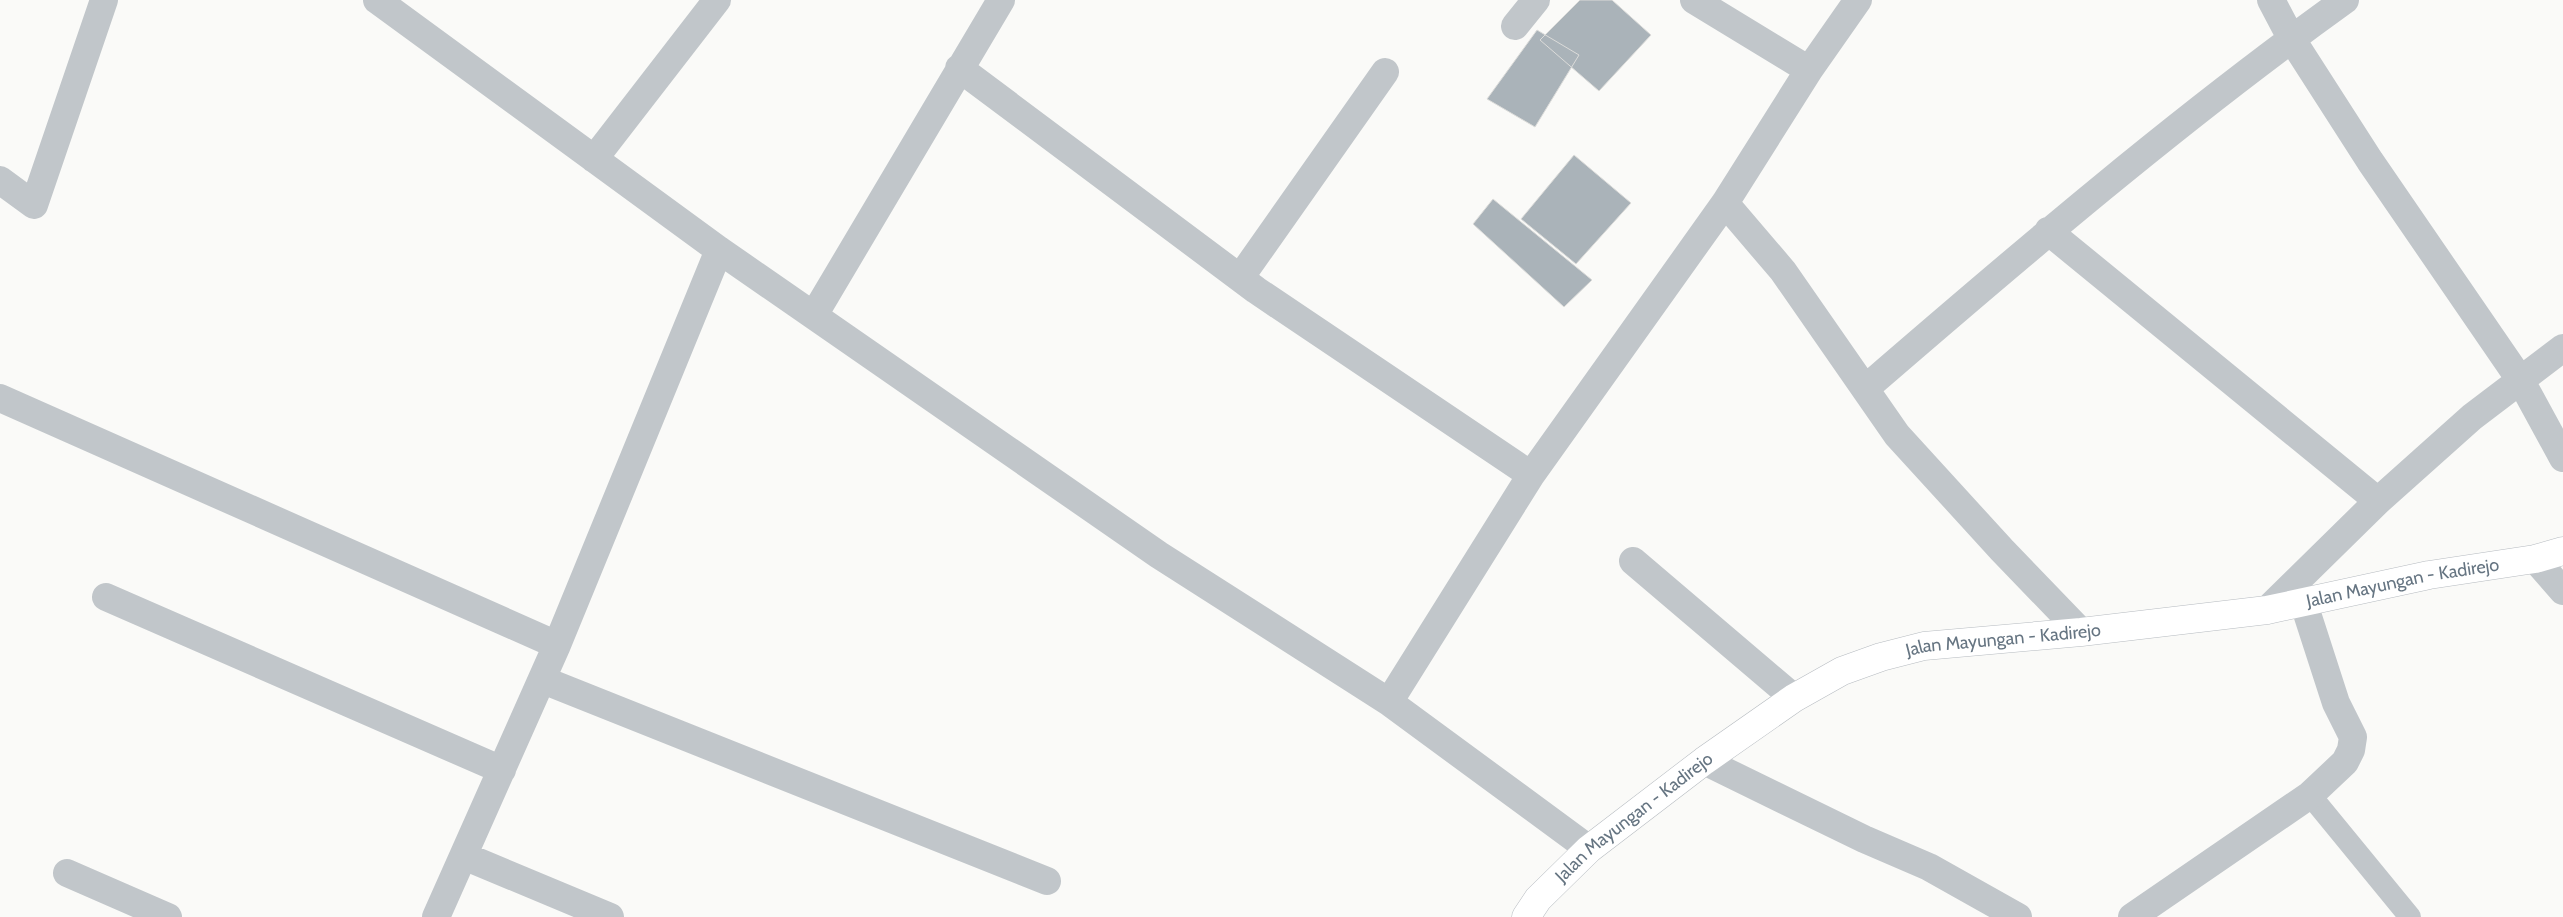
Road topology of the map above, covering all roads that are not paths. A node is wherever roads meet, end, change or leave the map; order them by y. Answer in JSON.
{"nodes":[{"id":1,"x":104,"y":0,"type":"edge"},
{"id":2,"x":377,"y":0,"type":"edge"},
{"id":3,"x":717,"y":0,"type":"edge"},
{"id":4,"x":1536,"y":0,"type":"edge"},
{"id":5,"x":1694,"y":0,"type":"edge"},
{"id":6,"x":1858,"y":0,"type":"edge"},
{"id":7,"x":2271,"y":0,"type":"edge"},
{"id":8,"x":2344,"y":0,"type":"edge"},
{"id":9,"x":999,"y":1,"type":"edge"},
{"id":10,"x":1515,"y":26,"type":"dead end"},
{"id":11,"x":2291,"y":38,"type":"junction"},
{"id":12,"x":959,"y":68,"type":"junction"},
{"id":13,"x":1809,"y":70,"type":"junction"},
{"id":14,"x":1385,"y":72,"type":"dead end"},
{"id":15,"x":594,"y":159,"type":"junction"},
{"id":16,"x":0,"y":180,"type":"edge"},
{"id":17,"x":1725,"y":203,"type":"junction"},
{"id":18,"x":2048,"y":231,"type":"junction"},
{"id":19,"x":719,"y":250,"type":"junction"},
{"id":20,"x":1240,"y":278,"type":"junction"},
{"id":21,"x":814,"y":315,"type":"junction"},
{"id":22,"x":2563,"y":348,"type":"edge"},
{"id":23,"x":2521,"y":381,"type":"junction"},
{"id":24,"x":1866,"y":388,"type":"junction"},
{"id":25,"x":0,"y":398,"type":"edge"},
{"id":26,"x":2563,"y":458,"type":"edge"},
{"id":27,"x":1531,"y":475,"type":"junction"},
{"id":28,"x":2378,"y":501,"type":"junction"},
{"id":29,"x":2563,"y":550,"type":"edge"},
{"id":30,"x":2535,"y":559,"type":"junction"},
{"id":31,"x":1633,"y":561,"type":"dead end"},
{"id":32,"x":2563,"y":591,"type":"edge"},
{"id":33,"x":106,"y":597,"type":"dead end"},
{"id":34,"x":2303,"y":601,"type":"junction"},
{"id":35,"x":2267,"y":610,"type":"junction"},
{"id":36,"x":2081,"y":632,"type":"junction"},
{"id":37,"x":557,"y":645,"type":"junction"},
{"id":38,"x":542,"y":680,"type":"junction"},
{"id":39,"x":1794,"y":698,"type":"junction"},
{"id":40,"x":1389,"y":702,"type":"junction"},
{"id":41,"x":1704,"y":761,"type":"junction"},
{"id":42,"x":502,"y":770,"type":"junction"},
{"id":43,"x":2310,"y":795,"type":"junction"},
{"id":44,"x":1589,"y":849,"type":"junction"},
{"id":45,"x":464,"y":856,"type":"junction"},
{"id":46,"x":67,"y":873,"type":"dead end"},
{"id":47,"x":1047,"y":882,"type":"dead end"},
{"id":48,"x":168,"y":917,"type":"edge"},
{"id":49,"x":436,"y":917,"type":"edge"},
{"id":50,"x":610,"y":917,"type":"edge"},
{"id":51,"x":1526,"y":917,"type":"edge"},
{"id":52,"x":2018,"y":917,"type":"edge"},
{"id":53,"x":2132,"y":917,"type":"edge"},
{"id":54,"x":2410,"y":917,"type":"edge"}],
"edges":[{"from":1,"to":16,"type":"street"},
{"from":2,"to":15,"type":"street"},
{"from":3,"to":15,"type":"street"},
{"from":4,"to":10,"type":"street"},
{"from":5,"to":13,"type":"street"},
{"from":6,"to":13,"type":"street"},
{"from":7,"to":11,"type":"street"},
{"from":8,"to":11,"type":"street"},
{"from":9,"to":12,"type":"street"},
{"from":11,"to":18,"type":"street"},
{"from":11,"to":23,"type":"street"},
{"from":12,"to":20,"type":"street"},
{"from":12,"to":21,"type":"street"},
{"from":13,"to":17,"type":"street"},
{"from":14,"to":20,"type":"street"},
{"from":15,"to":19,"type":"street"},
{"from":17,"to":24,"type":"street"},
{"from":17,"to":27,"type":"street"},
{"from":18,"to":24,"type":"street"},
{"from":18,"to":28,"type":"street"},
{"from":19,"to":21,"type":"street"},
{"from":19,"to":37,"type":"street"},
{"from":20,"to":27,"type":"street"},
{"from":21,"to":40,"type":"street"},
{"from":22,"to":23,"type":"street"},
{"from":23,"to":26,"type":"street"},
{"from":23,"to":28,"type":"street"},
{"from":24,"to":36,"type":"street"},
{"from":25,"to":37,"type":"street"},
{"from":27,"to":40,"type":"street"},
{"from":28,"to":35,"type":"street"},
{"from":29,"to":30,"type":"main road","name":"Jalan Mayungan - Kadirejo"},
{"from":30,"to":32,"type":"street"},
{"from":30,"to":34,"type":"main road","name":"Jalan Mayungan - Kadirejo"},
{"from":31,"to":39,"type":"street"},
{"from":33,"to":42,"type":"street"},
{"from":34,"to":35,"type":"main road","name":"Jalan Mayungan - Kadirejo"},
{"from":34,"to":43,"type":"street"},
{"from":35,"to":36,"type":"main road","name":"Jalan Mayungan - Kadirejo"},
{"from":36,"to":39,"type":"main road","name":"Jalan Mayungan - Kadirejo"},
{"from":37,"to":38,"type":"street"},
{"from":38,"to":42,"type":"street"},
{"from":38,"to":47,"type":"street"},
{"from":39,"to":41,"type":"main road","name":"Jalan Mayungan - Kadirejo"},
{"from":40,"to":44,"type":"street"},
{"from":41,"to":44,"type":"main road","name":"Jalan Mayungan - Kadirejo"},
{"from":41,"to":52,"type":"street"},
{"from":42,"to":45,"type":"street"},
{"from":43,"to":53,"type":"street"},
{"from":43,"to":54,"type":"lane"},
{"from":44,"to":51,"type":"main road","name":"Jalan Mayungan - Kadirejo"},
{"from":45,"to":49,"type":"street"},
{"from":45,"to":50,"type":"street"},
{"from":46,"to":48,"type":"street"}]}
